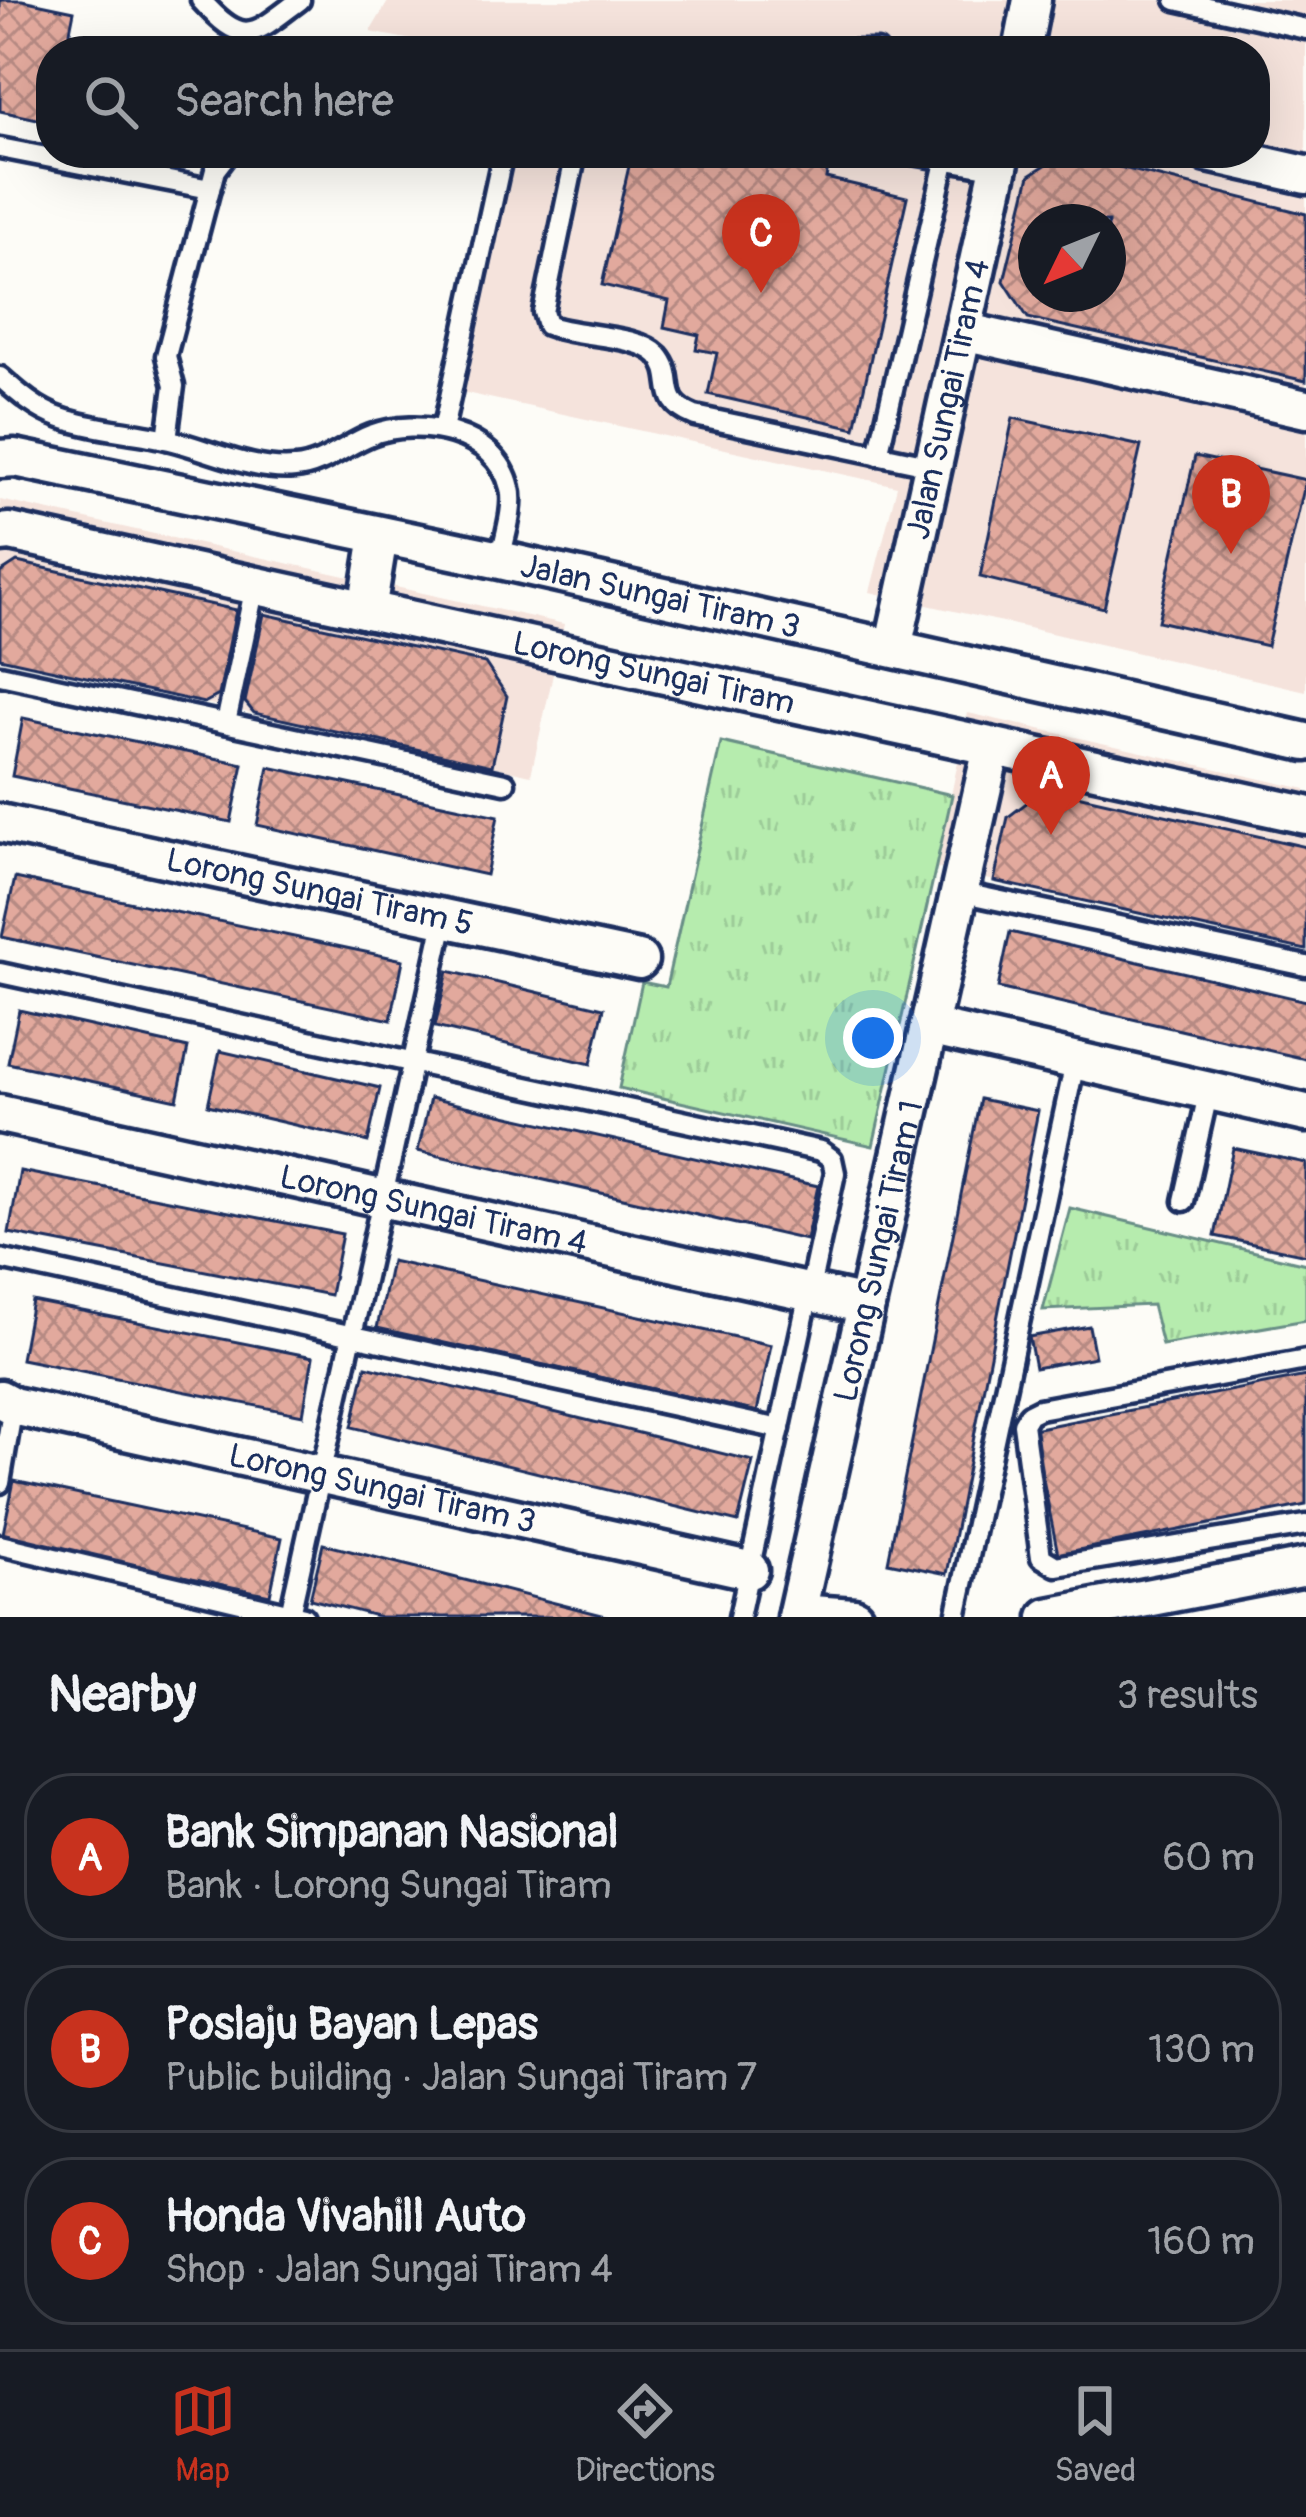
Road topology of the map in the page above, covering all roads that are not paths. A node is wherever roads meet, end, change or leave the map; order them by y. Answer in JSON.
{"nodes":[{"id":1,"x":201,"y":0,"type":"edge"},
{"id":2,"x":300,"y":0,"type":"edge"},
{"id":3,"x":1032,"y":0,"type":"edge"},
{"id":4,"x":1176,"y":0,"type":"edge"},
{"id":5,"x":1306,"y":29,"type":"edge"},
{"id":6,"x":1025,"y":36,"type":"edge"},
{"id":7,"x":0,"y":148,"type":"edge"},
{"id":8,"x":36,"y":155,"type":"edge"},
{"id":9,"x":1270,"y":167,"type":"edge"},
{"id":10,"x":102,"y":168,"type":"edge"},
{"id":11,"x":217,"y":168,"type":"edge"},
{"id":12,"x":499,"y":168,"type":"edge"},
{"id":13,"x":572,"y":168,"type":"edge"},
{"id":14,"x":943,"y":168,"type":"edge"},
{"id":15,"x":998,"y":168,"type":"edge"},
{"id":16,"x":1306,"y":175,"type":"edge"},
{"id":17,"x":210,"y":189,"type":"junction"},
{"id":18,"x":963,"y":331,"type":"junction"},
{"id":19,"x":0,"y":377,"type":"edge"},
{"id":20,"x":1306,"y":410,"type":"edge"},
{"id":21,"x":443,"y":430,"type":"junction"},
{"id":22,"x":167,"y":439,"type":"junction"},
{"id":23,"x":5,"y":455,"type":"edge"},
{"id":24,"x":878,"y":455,"type":"junction"},
{"id":25,"x":933,"y":466,"type":"junction"},
{"id":26,"x":0,"y":533,"type":"edge"},
{"id":27,"x":380,"y":536,"type":"junction"},
{"id":28,"x":500,"y":560,"type":"junction"},
{"id":29,"x":256,"y":586,"type":"junction"},
{"id":30,"x":368,"y":610,"type":"junction"},
{"id":31,"x":893,"y":648,"type":"junction"},
{"id":32,"x":0,"y":675,"type":"edge"},
{"id":33,"x":226,"y":724,"type":"junction"},
{"id":34,"x":1306,"y":742,"type":"edge"},
{"id":35,"x":992,"y":747,"type":"junction"},
{"id":36,"x":505,"y":783,"type":"dead end"},
{"id":37,"x":1306,"y":815,"type":"edge"},
{"id":38,"x":0,"y":823,"type":"edge"},
{"id":39,"x":959,"y":892,"type":"junction"},
{"id":40,"x":445,"y":917,"type":"junction"},
{"id":41,"x":640,"y":959,"type":"dead end"},
{"id":42,"x":1306,"y":966,"type":"edge"},
{"id":43,"x":0,"y":973,"type":"edge"},
{"id":44,"x":929,"y":1027,"type":"junction"},
{"id":45,"x":1076,"y":1058,"type":"junction"},
{"id":46,"x":412,"y":1063,"type":"junction"},
{"id":47,"x":1209,"y":1090,"type":"junction"},
{"id":48,"x":1306,"y":1113,"type":"edge"},
{"id":49,"x":0,"y":1114,"type":"edge"},
{"id":50,"x":382,"y":1196,"type":"junction"},
{"id":51,"x":1184,"y":1201,"type":"dead end"},
{"id":52,"x":0,"y":1259,"type":"edge"},
{"id":53,"x":810,"y":1292,"type":"junction"},
{"id":54,"x":866,"y":1305,"type":"junction"},
{"id":55,"x":351,"y":1336,"type":"junction"},
{"id":56,"x":1306,"y":1360,"type":"edge"},
{"id":57,"x":7,"y":1403,"type":"edge"},
{"id":58,"x":781,"y":1430,"type":"junction"},
{"id":59,"x":320,"y":1477,"type":"junction"},
{"id":60,"x":0,"y":1483,"type":"edge"},
{"id":61,"x":1306,"y":1525,"type":"edge"},
{"id":62,"x":0,"y":1545,"type":"edge"},
{"id":63,"x":1306,"y":1567,"type":"edge"},
{"id":64,"x":749,"y":1570,"type":"junction"},
{"id":65,"x":796,"y":1615,"type":"edge"},
{"id":66,"x":297,"y":1616,"type":"edge"},
{"id":67,"x":739,"y":1617,"type":"edge"},
{"id":68,"x":854,"y":1617,"type":"edge"},
{"id":69,"x":956,"y":1617,"type":"edge"},
{"id":70,"x":1048,"y":1617,"type":"edge"}],
"edges":[{"from":1,"to":2,"type":"lane"},
{"from":3,"to":6,"type":"street"},
{"from":4,"to":5,"type":"lane"},
{"from":7,"to":8,"type":"lane"},
{"from":9,"to":16,"type":"street"},
{"from":10,"to":17,"type":"lane"},
{"from":11,"to":17,"type":"lane"},
{"from":12,"to":21,"type":"lane"},
{"from":13,"to":24,"type":"lane"},
{"from":14,"to":24,"type":"lane"},
{"from":15,"to":18,"type":"street","name":"Jalan Sungai Tiram 4"},
{"from":17,"to":22,"type":"lane"},
{"from":18,"to":20,"type":"street"},
{"from":18,"to":25,"type":"street","name":"Jalan Sungai Tiram 4"},
{"from":19,"to":22,"type":"lane"},
{"from":21,"to":22,"type":"lane"},
{"from":21,"to":28,"type":"lane"},
{"from":23,"to":27,"type":"street","name":"Jalan Sungai Tiram 3"},
{"from":24,"to":25,"type":"lane"},
{"from":25,"to":31,"type":"street","name":"Jalan Sungai Tiram 4"},
{"from":26,"to":29,"type":"street","name":"Lorong Sungai Tiram"},
{"from":27,"to":28,"type":"street","name":"Jalan Sungai Tiram 3"},
{"from":27,"to":30,"type":"street"},
{"from":28,"to":31,"type":"street","name":"Jalan Sungai Tiram 3"},
{"from":29,"to":30,"type":"street","name":"Lorong Sungai Tiram"},
{"from":29,"to":33,"type":"lane"},
{"from":30,"to":35,"type":"street","name":"Lorong Sungai Tiram"},
{"from":31,"to":34,"type":"street","name":"Jalan Sungai Tiram 3"},
{"from":32,"to":33,"type":"lane"},
{"from":33,"to":36,"type":"lane"},
{"from":35,"to":37,"type":"street","name":"Lorong Sungai Tiram"},
{"from":35,"to":39,"type":"street","name":"Lorong Sungai Tiram 1"},
{"from":38,"to":40,"type":"street","name":"Lorong Sungai Tiram 5"},
{"from":39,"to":42,"type":"lane"},
{"from":39,"to":44,"type":"street","name":"Lorong Sungai Tiram 1"},
{"from":40,"to":41,"type":"street","name":"Lorong Sungai Tiram 5"},
{"from":40,"to":46,"type":"lane"},
{"from":43,"to":46,"type":"lane"},
{"from":44,"to":45,"type":"street"},
{"from":44,"to":54,"type":"street","name":"Lorong Sungai Tiram 1"},
{"from":45,"to":47,"type":"street"},
{"from":45,"to":69,"type":"lane"},
{"from":46,"to":50,"type":"lane"},
{"from":46,"to":53,"type":"lane"},
{"from":47,"to":48,"type":"street"},
{"from":47,"to":51,"type":"lane"},
{"from":49,"to":50,"type":"street","name":"Lorong Sungai Tiram 4"},
{"from":50,"to":53,"type":"street","name":"Lorong Sungai Tiram 4"},
{"from":50,"to":55,"type":"lane"},
{"from":52,"to":55,"type":"lane"},
{"from":53,"to":54,"type":"street","name":"Lorong Sungai Tiram 4"},
{"from":53,"to":58,"type":"lane"},
{"from":54,"to":65,"type":"street","name":"Lorong Sungai Tiram 1"},
{"from":55,"to":58,"type":"lane"},
{"from":55,"to":59,"type":"lane"},
{"from":56,"to":61,"type":"lane"},
{"from":57,"to":59,"type":"street","name":"Lorong Sungai Tiram 3"},
{"from":57,"to":60,"type":"lane"},
{"from":58,"to":64,"type":"lane"},
{"from":59,"to":64,"type":"street","name":"Lorong Sungai Tiram 3"},
{"from":59,"to":66,"type":"lane"},
{"from":62,"to":66,"type":"lane"},
{"from":63,"to":70,"type":"street"},
{"from":64,"to":67,"type":"lane"},
{"from":65,"to":68,"type":"street"}]}
